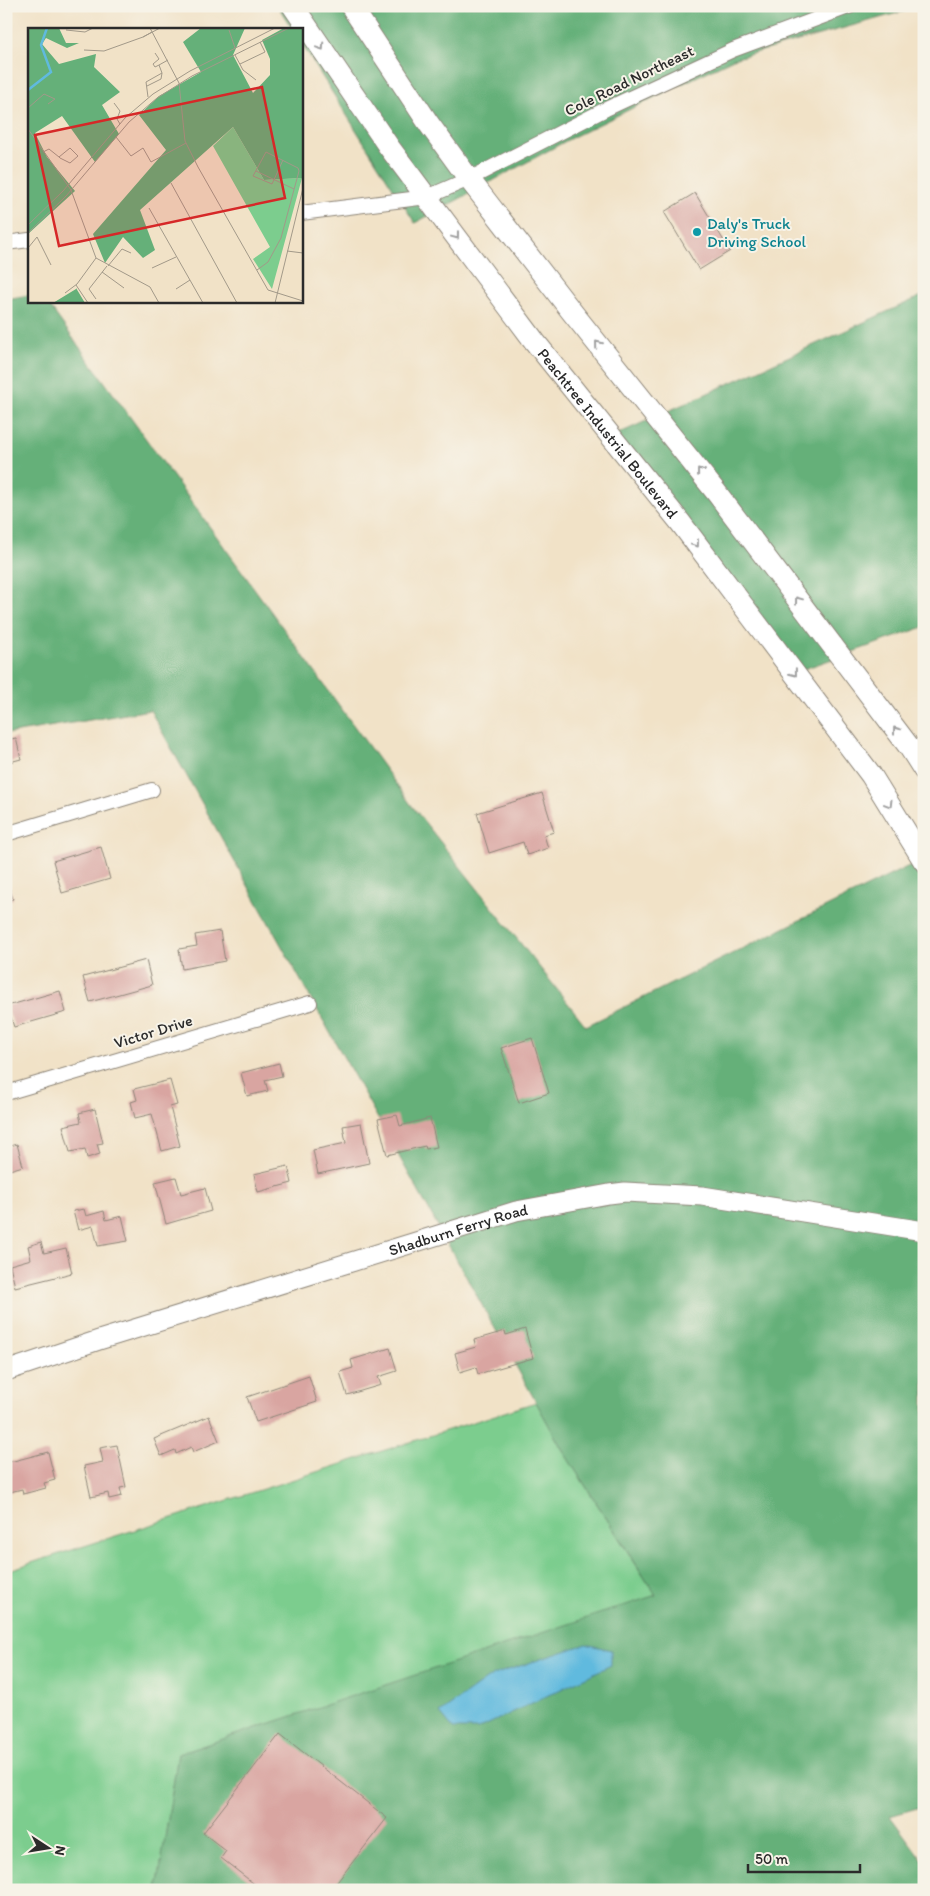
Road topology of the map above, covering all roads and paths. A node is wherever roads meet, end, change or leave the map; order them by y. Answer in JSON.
{"nodes":[{"id":1,"x":294,"y":6,"type":"edge"},
{"id":2,"x":351,"y":6,"type":"edge"},
{"id":3,"x":851,"y":6,"type":"edge"},
{"id":4,"x":469,"y":180,"type":"junction"},
{"id":5,"x":427,"y":197,"type":"junction"},
{"id":6,"x":302,"y":214,"type":"edge"},
{"id":7,"x":28,"y":240,"type":"edge"},
{"id":8,"x":6,"y":243,"type":"edge"},
{"id":9,"x":924,"y":770,"type":"edge"},
{"id":10,"x":152,"y":790,"type":"dead end"},
{"id":11,"x":6,"y":834,"type":"edge"},
{"id":12,"x":924,"y":861,"type":"edge"},
{"id":13,"x":310,"y":1002,"type":"dead end"},
{"id":14,"x":6,"y":1093,"type":"edge"},
{"id":15,"x":924,"y":1231,"type":"edge"},
{"id":16,"x":6,"y":1371,"type":"edge"}],
"edges":[{"from":1,"to":5,"type":"main road","name":"Peachtree Industrial Boulevard","one_way":true},
{"from":2,"to":4,"type":"main road"},
{"from":3,"to":4,"type":"street","name":"Cole Road Northeast"},
{"from":4,"to":5,"type":"street","name":"Cole Road Northeast"},
{"from":9,"to":4,"type":"main road","one_way":true},
{"from":5,"to":6,"type":"street","name":"Cole Road Northeast"},
{"from":5,"to":12,"type":"main road","name":"Peachtree Industrial Boulevard","one_way":true},
{"from":7,"to":8,"type":"street"},
{"from":10,"to":11,"type":"street"},
{"from":13,"to":14,"type":"street","name":"Victor Drive"},
{"from":15,"to":16,"type":"street","name":"Shadburn Ferry Road"}]}
